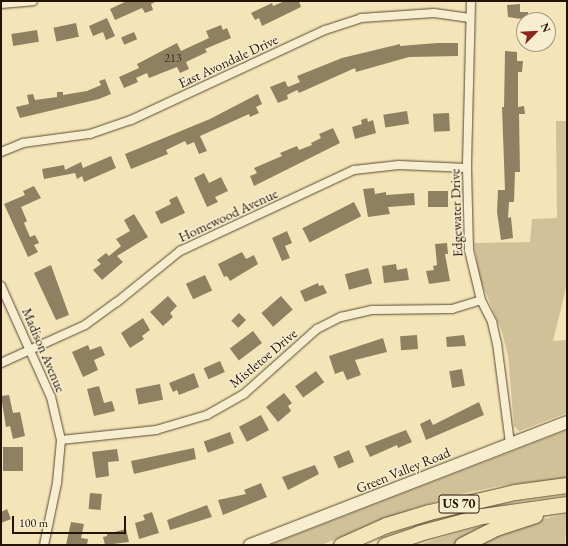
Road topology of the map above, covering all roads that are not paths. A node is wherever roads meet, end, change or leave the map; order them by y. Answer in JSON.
{"nodes":[{"id":1,"x":33,"y":1,"type":"edge"},
{"id":2,"x":471,"y":1,"type":"edge"},
{"id":3,"x":1,"y":4,"type":"edge"},
{"id":4,"x":470,"y":18,"type":"junction"},
{"id":5,"x":1,"y":152,"type":"edge"},
{"id":6,"x":467,"y":168,"type":"junction"},
{"id":7,"x":1,"y":286,"type":"edge"},
{"id":8,"x":481,"y":300,"type":"junction"},
{"id":9,"x":31,"y":349,"type":"junction"},
{"id":10,"x":1,"y":363,"type":"edge"},
{"id":11,"x":567,"y":422,"type":"edge"},
{"id":12,"x":61,"y":440,"type":"junction"},
{"id":13,"x":510,"y":443,"type":"junction"},
{"id":14,"x":567,"y":485,"type":"edge"},
{"id":15,"x":567,"y":504,"type":"edge"},
{"id":16,"x":354,"y":538,"type":"junction"},
{"id":17,"x":44,"y":545,"type":"edge"},
{"id":18,"x":250,"y":545,"type":"edge"},
{"id":19,"x":333,"y":545,"type":"edge"},
{"id":20,"x":341,"y":545,"type":"edge"},
{"id":21,"x":385,"y":545,"type":"edge"},
{"id":22,"x":462,"y":545,"type":"edge"}],
"edges":[{"from":1,"to":3,"type":"street"},
{"from":2,"to":4,"type":"street","name":"Edgewater Drive"},
{"from":4,"to":5,"type":"street","name":"East Avondale Drive"},
{"from":4,"to":6,"type":"street","name":"Edgewater Drive"},
{"from":6,"to":8,"type":"street","name":"Edgewater Drive"},
{"from":6,"to":9,"type":"street","name":"Homewood Avenue"},
{"from":7,"to":9,"type":"street","name":"Madison Avenue"},
{"from":8,"to":12,"type":"street","name":"Mistletoe Drive"},
{"from":8,"to":13,"type":"street","name":"Edgewater Drive"},
{"from":9,"to":10,"type":"street","name":"Homewood Avenue"},
{"from":9,"to":12,"type":"street","name":"Madison Avenue"},
{"from":11,"to":13,"type":"main road","name":"Green Valley Road"},
{"from":12,"to":17,"type":"street","name":"Madison Avenue"},
{"from":13,"to":18,"type":"main road","name":"Green Valley Road"},
{"from":14,"to":16,"type":"highway","number":"US 70"},
{"from":15,"to":21,"type":"highway","number":"US 70"},
{"from":15,"to":22,"type":"highway"},
{"from":16,"to":19,"type":"highway"},
{"from":16,"to":20,"type":"highway","number":"US 70"}]}
